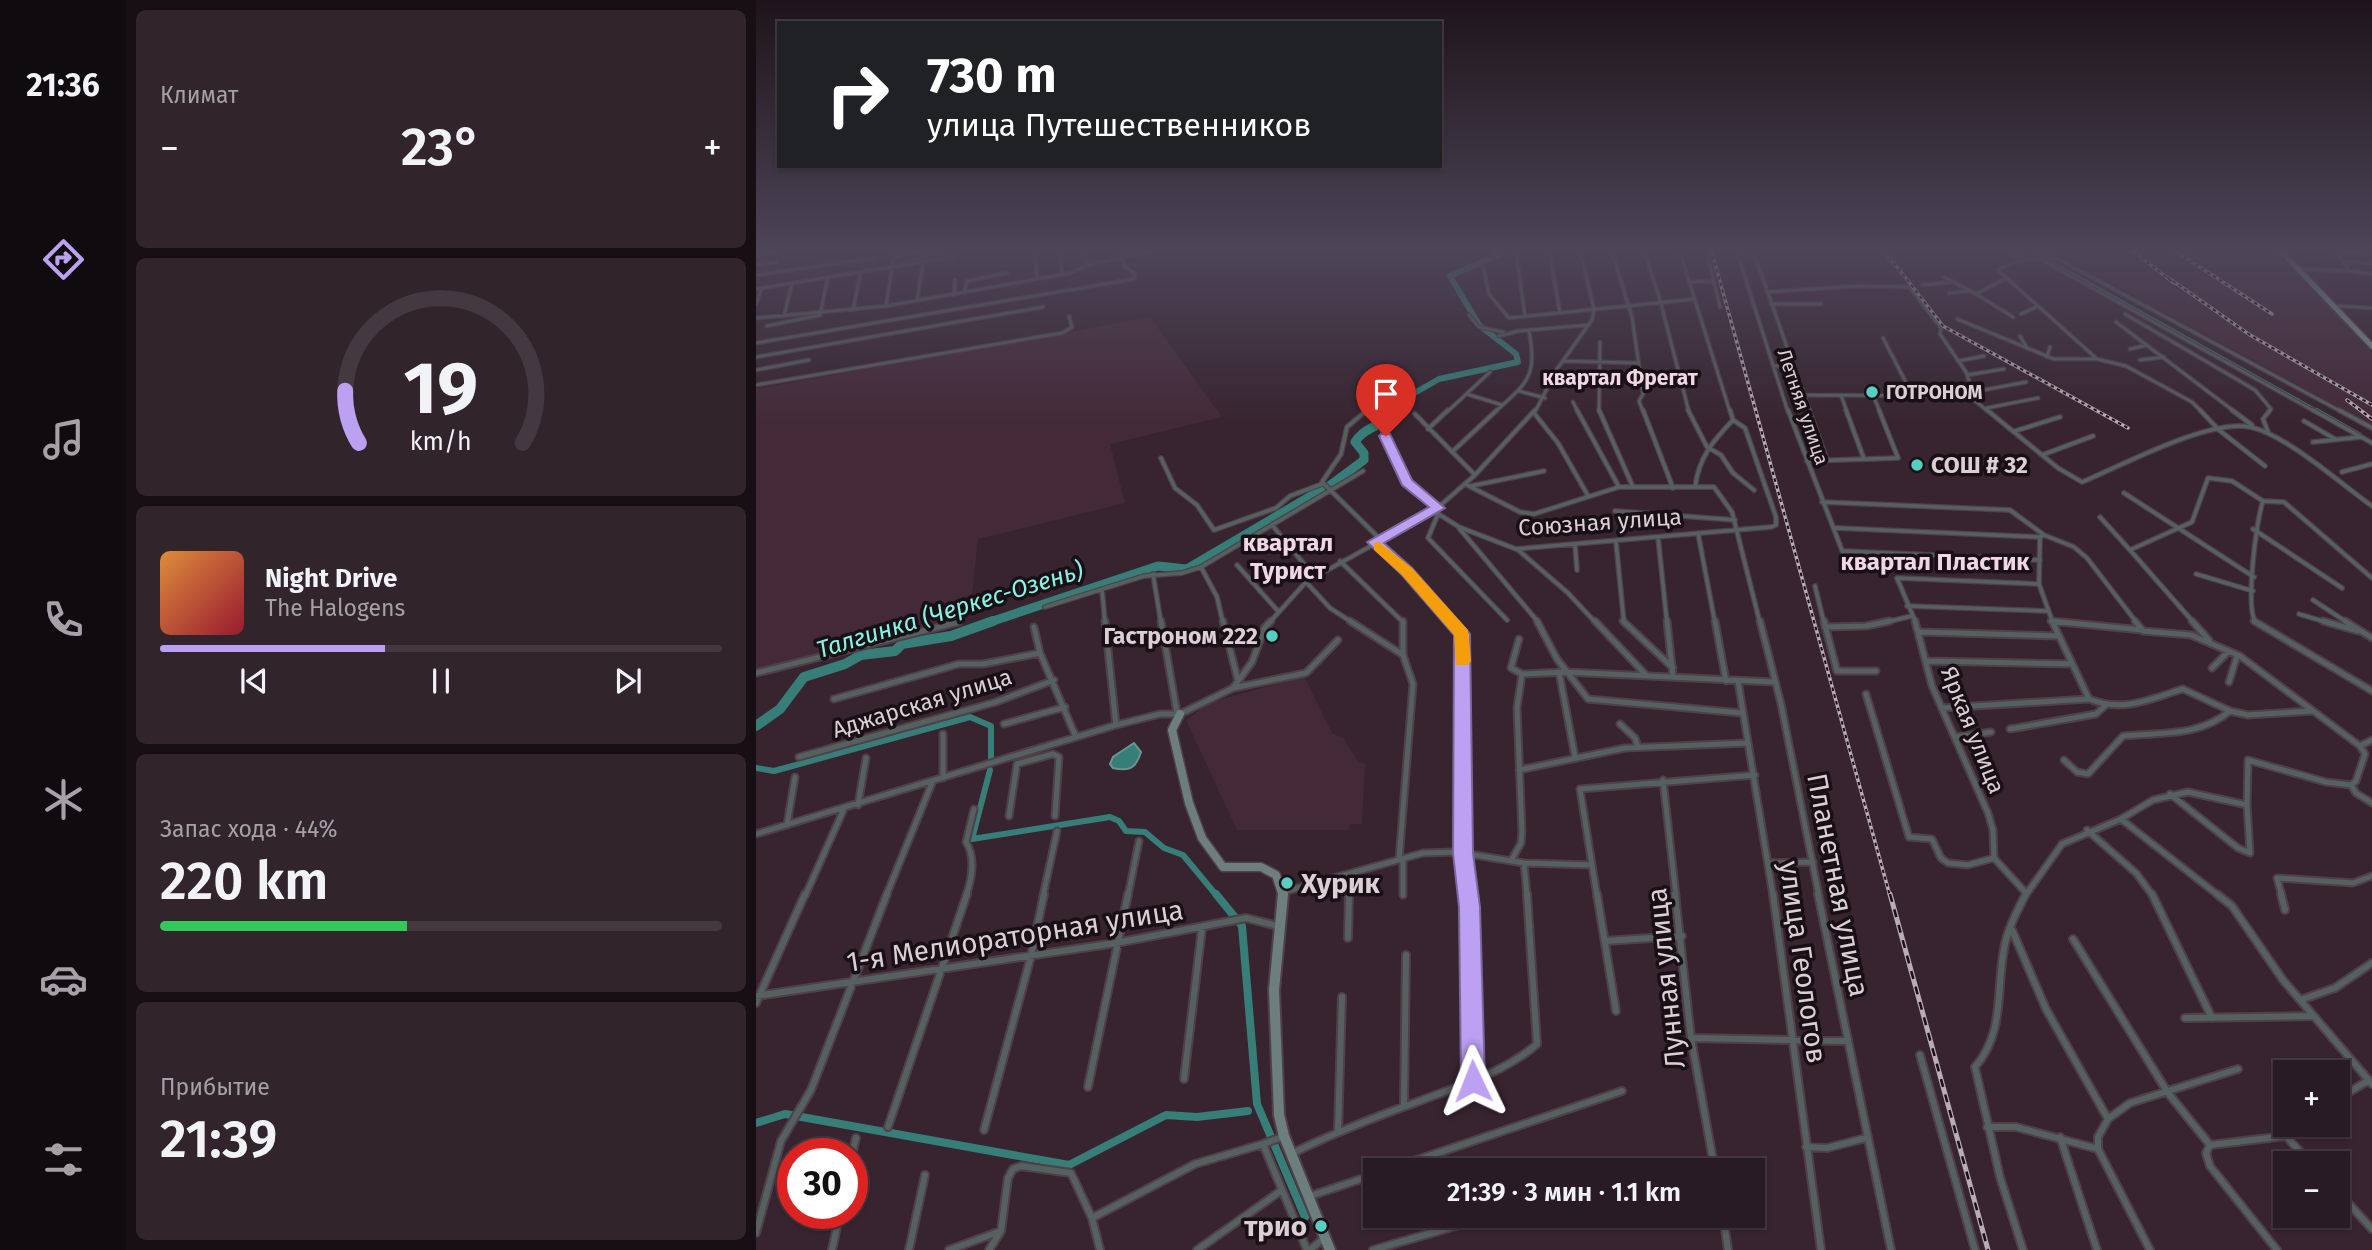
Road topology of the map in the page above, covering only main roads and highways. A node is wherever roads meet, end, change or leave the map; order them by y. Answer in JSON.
{"nodes":[{"id":1,"x":2338,"y":307,"type":"edge"},
{"id":2,"x":2372,"y":344,"type":"edge"}],
"edges":[{"from":1,"to":2,"type":"main road"}]}
